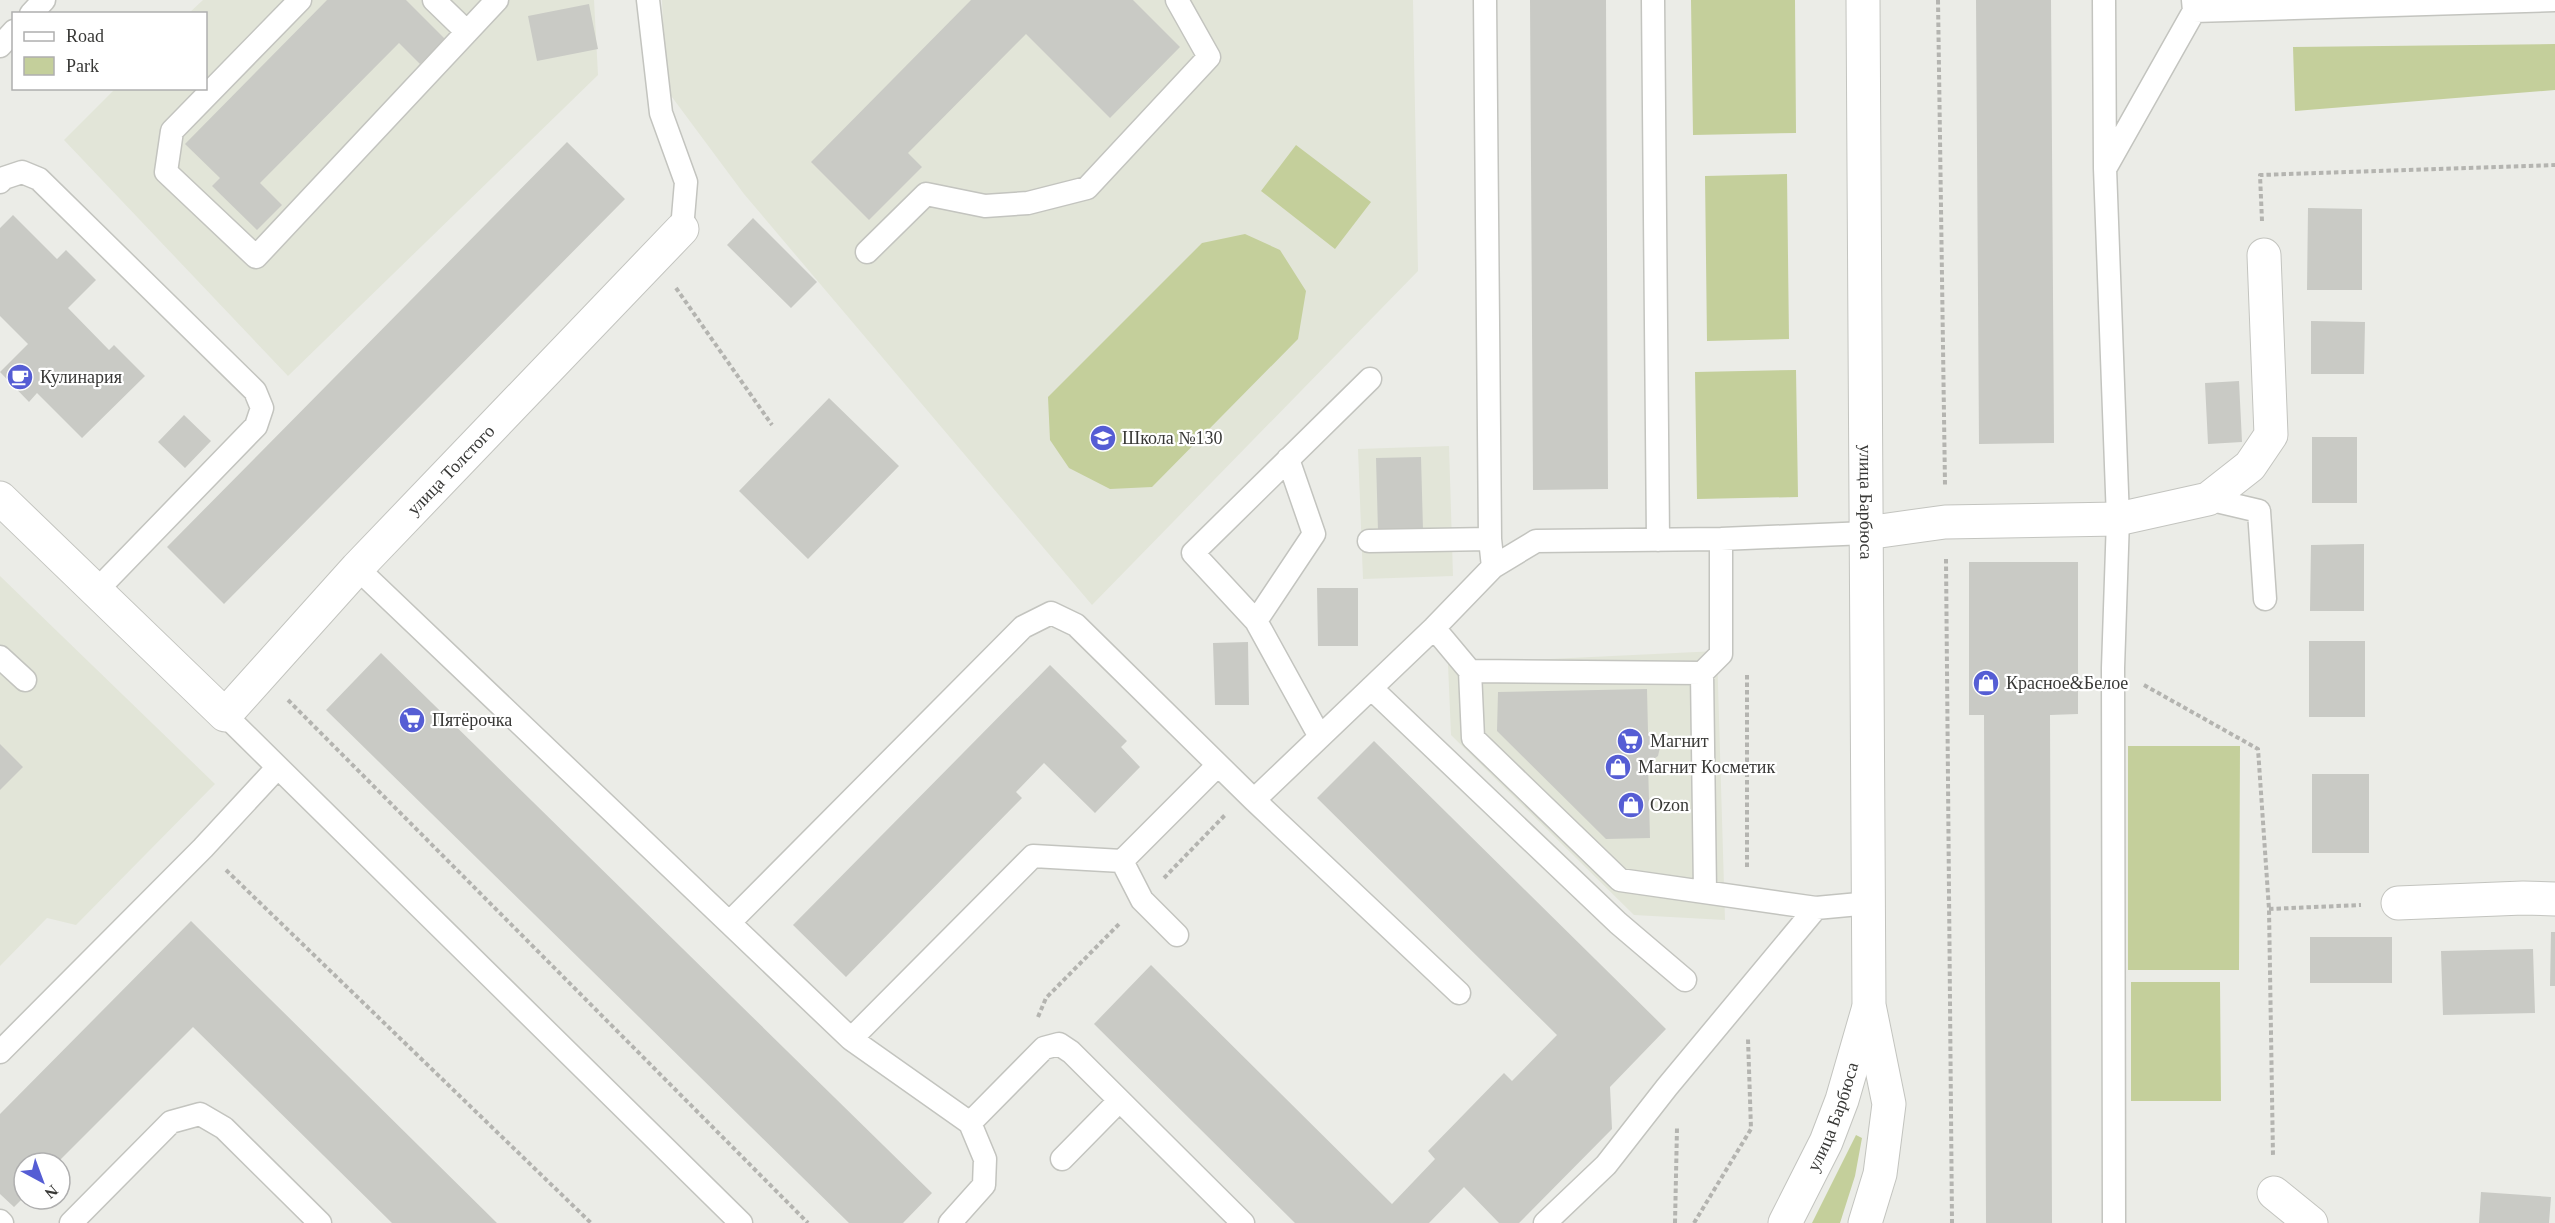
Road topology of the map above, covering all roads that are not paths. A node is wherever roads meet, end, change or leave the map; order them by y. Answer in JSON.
{"nodes":[{"id":1,"x":44,"y":0,"type":"edge"},
{"id":2,"x":300,"y":0,"type":"edge"},
{"id":3,"x":434,"y":0,"type":"edge"},
{"id":4,"x":497,"y":0,"type":"edge"},
{"id":5,"x":648,"y":0,"type":"edge"},
{"id":6,"x":1177,"y":0,"type":"edge"},
{"id":7,"x":1485,"y":0,"type":"edge"},
{"id":8,"x":1653,"y":0,"type":"edge"},
{"id":9,"x":1863,"y":0,"type":"edge"},
{"id":10,"x":2104,"y":0,"type":"edge"},
{"id":11,"x":2555,"y":0,"type":"edge"},
{"id":12,"x":2194,"y":6,"type":"edge"},
{"id":13,"x":33,"y":12,"type":"edge"},
{"id":14,"x":467,"y":32,"type":"junction"},
{"id":15,"x":12,"y":34,"type":"edge"},
{"id":16,"x":0,"y":46,"type":"edge"},
{"id":17,"x":2105,"y":168,"type":"junction"},
{"id":18,"x":0,"y":182,"type":"edge"},
{"id":19,"x":682,"y":229,"type":"joint"},
{"id":20,"x":867,"y":252,"type":"dead end"},
{"id":21,"x":2264,"y":255,"type":"road end"},
{"id":22,"x":1370,"y":379,"type":"dead end"},
{"id":23,"x":1288,"y":459,"type":"junction"},
{"id":24,"x":0,"y":498,"type":"edge"},
{"id":25,"x":2208,"y":499,"type":"junction"},
{"id":26,"x":2118,"y":519,"type":"junction"},
{"id":27,"x":1866,"y":533,"type":"junction"},
{"id":28,"x":1490,"y":539,"type":"junction"},
{"id":29,"x":1721,"y":539,"type":"junction"},
{"id":30,"x":1658,"y":540,"type":"junction"},
{"id":31,"x":1369,"y":541,"type":"dead end"},
{"id":32,"x":1493,"y":567,"type":"junction"},
{"id":33,"x":357,"y":568,"type":"junction"},
{"id":34,"x":97,"y":590,"type":"junction"},
{"id":35,"x":2265,"y":599,"type":"dead end"},
{"id":36,"x":1256,"y":621,"type":"junction"},
{"id":37,"x":1434,"y":628,"type":"junction"},
{"id":38,"x":0,"y":657,"type":"edge"},
{"id":39,"x":1470,"y":671,"type":"junction"},
{"id":40,"x":1702,"y":673,"type":"junction"},
{"id":41,"x":25,"y":680,"type":"dead end"},
{"id":42,"x":1371,"y":688,"type":"junction"},
{"id":43,"x":225,"y":715,"type":"junction"},
{"id":44,"x":1320,"y":737,"type":"junction"},
{"id":45,"x":1218,"y":765,"type":"junction"},
{"id":46,"x":278,"y":768,"type":"junction"},
{"id":47,"x":1251,"y":796,"type":"junction"},
{"id":48,"x":1122,"y":861,"type":"junction"},
{"id":49,"x":1705,"y":891,"type":"junction"},
{"id":50,"x":2555,"y":899,"type":"edge"},
{"id":51,"x":1870,"y":903,"type":"junction"},
{"id":52,"x":2398,"y":903,"type":"road end"},
{"id":53,"x":1816,"y":908,"type":"junction"},
{"id":54,"x":730,"y":922,"type":"junction"},
{"id":55,"x":1177,"y":935,"type":"dead end"},
{"id":56,"x":1685,"y":980,"type":"dead end"},
{"id":57,"x":1459,"y":993,"type":"dead end"},
{"id":58,"x":1869,"y":1005,"type":"junction"},
{"id":59,"x":851,"y":1039,"type":"junction"},
{"id":60,"x":0,"y":1052,"type":"edge"},
{"id":61,"x":1119,"y":1101,"type":"junction"},
{"id":62,"x":970,"y":1123,"type":"junction"},
{"id":63,"x":1062,"y":1159,"type":"dead end"},
{"id":64,"x":2274,"y":1193,"type":"road end"},
{"id":65,"x":71,"y":1223,"type":"edge"},
{"id":66,"x":320,"y":1223,"type":"edge"},
{"id":67,"x":741,"y":1223,"type":"edge"},
{"id":68,"x":950,"y":1223,"type":"edge"},
{"id":69,"x":1243,"y":1223,"type":"edge"},
{"id":70,"x":1545,"y":1223,"type":"edge"},
{"id":71,"x":1785,"y":1223,"type":"edge"},
{"id":72,"x":1865,"y":1223,"type":"edge"},
{"id":73,"x":2114,"y":1223,"type":"edge"},
{"id":74,"x":2311,"y":1223,"type":"edge"}],
"edges":[{"from":1,"to":13,"type":"lane"},
{"from":2,"to":14,"type":"lane"},
{"from":3,"to":14,"type":"lane"},
{"from":4,"to":14,"type":"lane"},
{"from":5,"to":19,"type":"lane"},
{"from":6,"to":20,"type":"lane"},
{"from":7,"to":28,"type":"lane"},
{"from":8,"to":30,"type":"lane"},
{"from":9,"to":27,"type":"street","name":"улица Барбюса"},
{"from":10,"to":17,"type":"lane"},
{"from":11,"to":12,"type":"lane"},
{"from":12,"to":17,"type":"lane"},
{"from":15,"to":16,"type":"lane"},
{"from":17,"to":26,"type":"lane"},
{"from":18,"to":34,"type":"lane"},
{"from":19,"to":33,"type":"street","name":"улица Толстого"},
{"from":21,"to":25,"type":"street"},
{"from":22,"to":23,"type":"lane"},
{"from":23,"to":36,"type":"lane"},
{"from":23,"to":36,"type":"lane"},
{"from":24,"to":34,"type":"street"},
{"from":25,"to":26,"type":"street"},
{"from":25,"to":35,"type":"lane"},
{"from":26,"to":27,"type":"street"},
{"from":26,"to":73,"type":"lane"},
{"from":27,"to":29,"type":"lane"},
{"from":27,"to":51,"type":"street","name":"улица Барбюса"},
{"from":28,"to":31,"type":"lane"},
{"from":28,"to":32,"type":"lane"},
{"from":29,"to":30,"type":"lane"},
{"from":29,"to":40,"type":"lane"},
{"from":30,"to":32,"type":"lane"},
{"from":32,"to":37,"type":"lane"},
{"from":33,"to":43,"type":"street","name":"улица Толстого"},
{"from":33,"to":54,"type":"lane"},
{"from":34,"to":43,"type":"street"},
{"from":36,"to":44,"type":"lane"},
{"from":37,"to":39,"type":"lane"},
{"from":37,"to":42,"type":"lane"},
{"from":38,"to":41,"type":"lane"},
{"from":39,"to":40,"type":"lane"},
{"from":39,"to":49,"type":"lane"},
{"from":40,"to":49,"type":"lane"},
{"from":42,"to":44,"type":"lane"},
{"from":42,"to":56,"type":"lane"},
{"from":43,"to":46,"type":"lane"},
{"from":44,"to":47,"type":"lane"},
{"from":45,"to":47,"type":"lane"},
{"from":45,"to":48,"type":"lane"},
{"from":45,"to":54,"type":"lane"},
{"from":46,"to":60,"type":"lane"},
{"from":46,"to":67,"type":"lane"},
{"from":47,"to":57,"type":"lane"},
{"from":48,"to":55,"type":"lane"},
{"from":48,"to":59,"type":"lane"},
{"from":49,"to":53,"type":"lane"},
{"from":50,"to":52,"type":"street"},
{"from":51,"to":53,"type":"lane"},
{"from":51,"to":58,"type":"street","name":"улица Барбюса"},
{"from":53,"to":70,"type":"lane"},
{"from":54,"to":59,"type":"lane"},
{"from":58,"to":71,"type":"street","name":"улица Барбюса"},
{"from":58,"to":72,"type":"street","name":"улица Барбюса"},
{"from":59,"to":62,"type":"lane"},
{"from":61,"to":62,"type":"lane"},
{"from":61,"to":63,"type":"lane"},
{"from":61,"to":69,"type":"lane"},
{"from":62,"to":68,"type":"lane"},
{"from":64,"to":74,"type":"street"},
{"from":65,"to":66,"type":"lane"}]}
